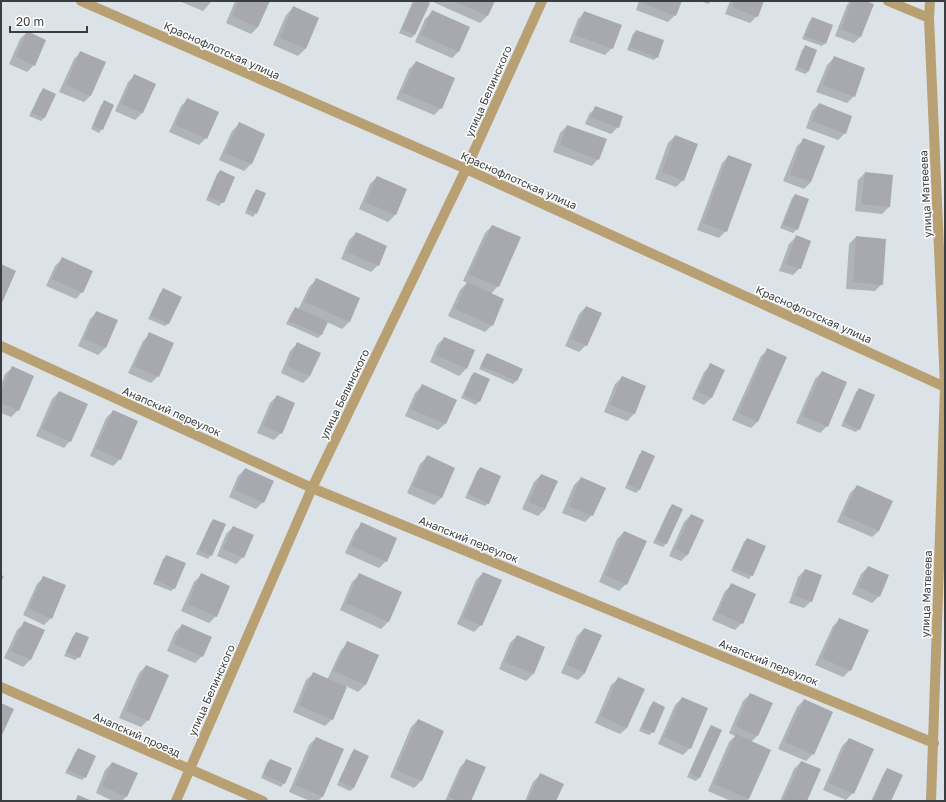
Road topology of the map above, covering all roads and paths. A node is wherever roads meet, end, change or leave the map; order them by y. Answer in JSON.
{"nodes":[{"id":1,"x":81,"y":1,"type":"edge"},
{"id":2,"x":542,"y":1,"type":"edge"},
{"id":3,"x":888,"y":1,"type":"edge"},
{"id":4,"x":930,"y":1,"type":"edge"},
{"id":5,"x":929,"y":18,"type":"junction"},
{"id":6,"x":466,"y":169,"type":"junction"},
{"id":7,"x":1,"y":346,"type":"edge"},
{"id":8,"x":945,"y":387,"type":"edge"},
{"id":9,"x":312,"y":488,"type":"junction"},
{"id":10,"x":942,"y":595,"type":"edge"},
{"id":11,"x":1,"y":687,"type":"edge"},
{"id":12,"x":934,"y":743,"type":"junction"},
{"id":13,"x":189,"y":770,"type":"junction"},
{"id":14,"x":176,"y":801,"type":"edge"},
{"id":15,"x":263,"y":801,"type":"edge"},
{"id":16,"x":931,"y":801,"type":"edge"}],
"edges":[{"from":1,"to":6,"type":"lane","name":"Краснофлотская улица"},
{"from":2,"to":6,"type":"lane","name":"улица Белинского"},
{"from":3,"to":5,"type":"lane"},
{"from":4,"to":5,"type":"lane","name":"улица Матвеева"},
{"from":5,"to":8,"type":"lane","name":"улица Матвеева"},
{"from":6,"to":8,"type":"lane","name":"Краснофлотская улица"},
{"from":6,"to":9,"type":"lane","name":"улица Белинского"},
{"from":7,"to":9,"type":"lane","name":"Анапский переулок"},
{"from":8,"to":10,"type":"lane","name":"улица Матвеева"},
{"from":9,"to":12,"type":"lane","name":"Анапский переулок"},
{"from":9,"to":13,"type":"lane","name":"улица Белинского"},
{"from":10,"to":12,"type":"lane","name":"улица Матвеева"},
{"from":11,"to":13,"type":"lane","name":"Анапский проезд"},
{"from":12,"to":16,"type":"lane","name":"улица Матвеева"},
{"from":13,"to":14,"type":"lane","name":"улица Белинского"},
{"from":13,"to":15,"type":"lane","name":"Анапский проезд"}]}
